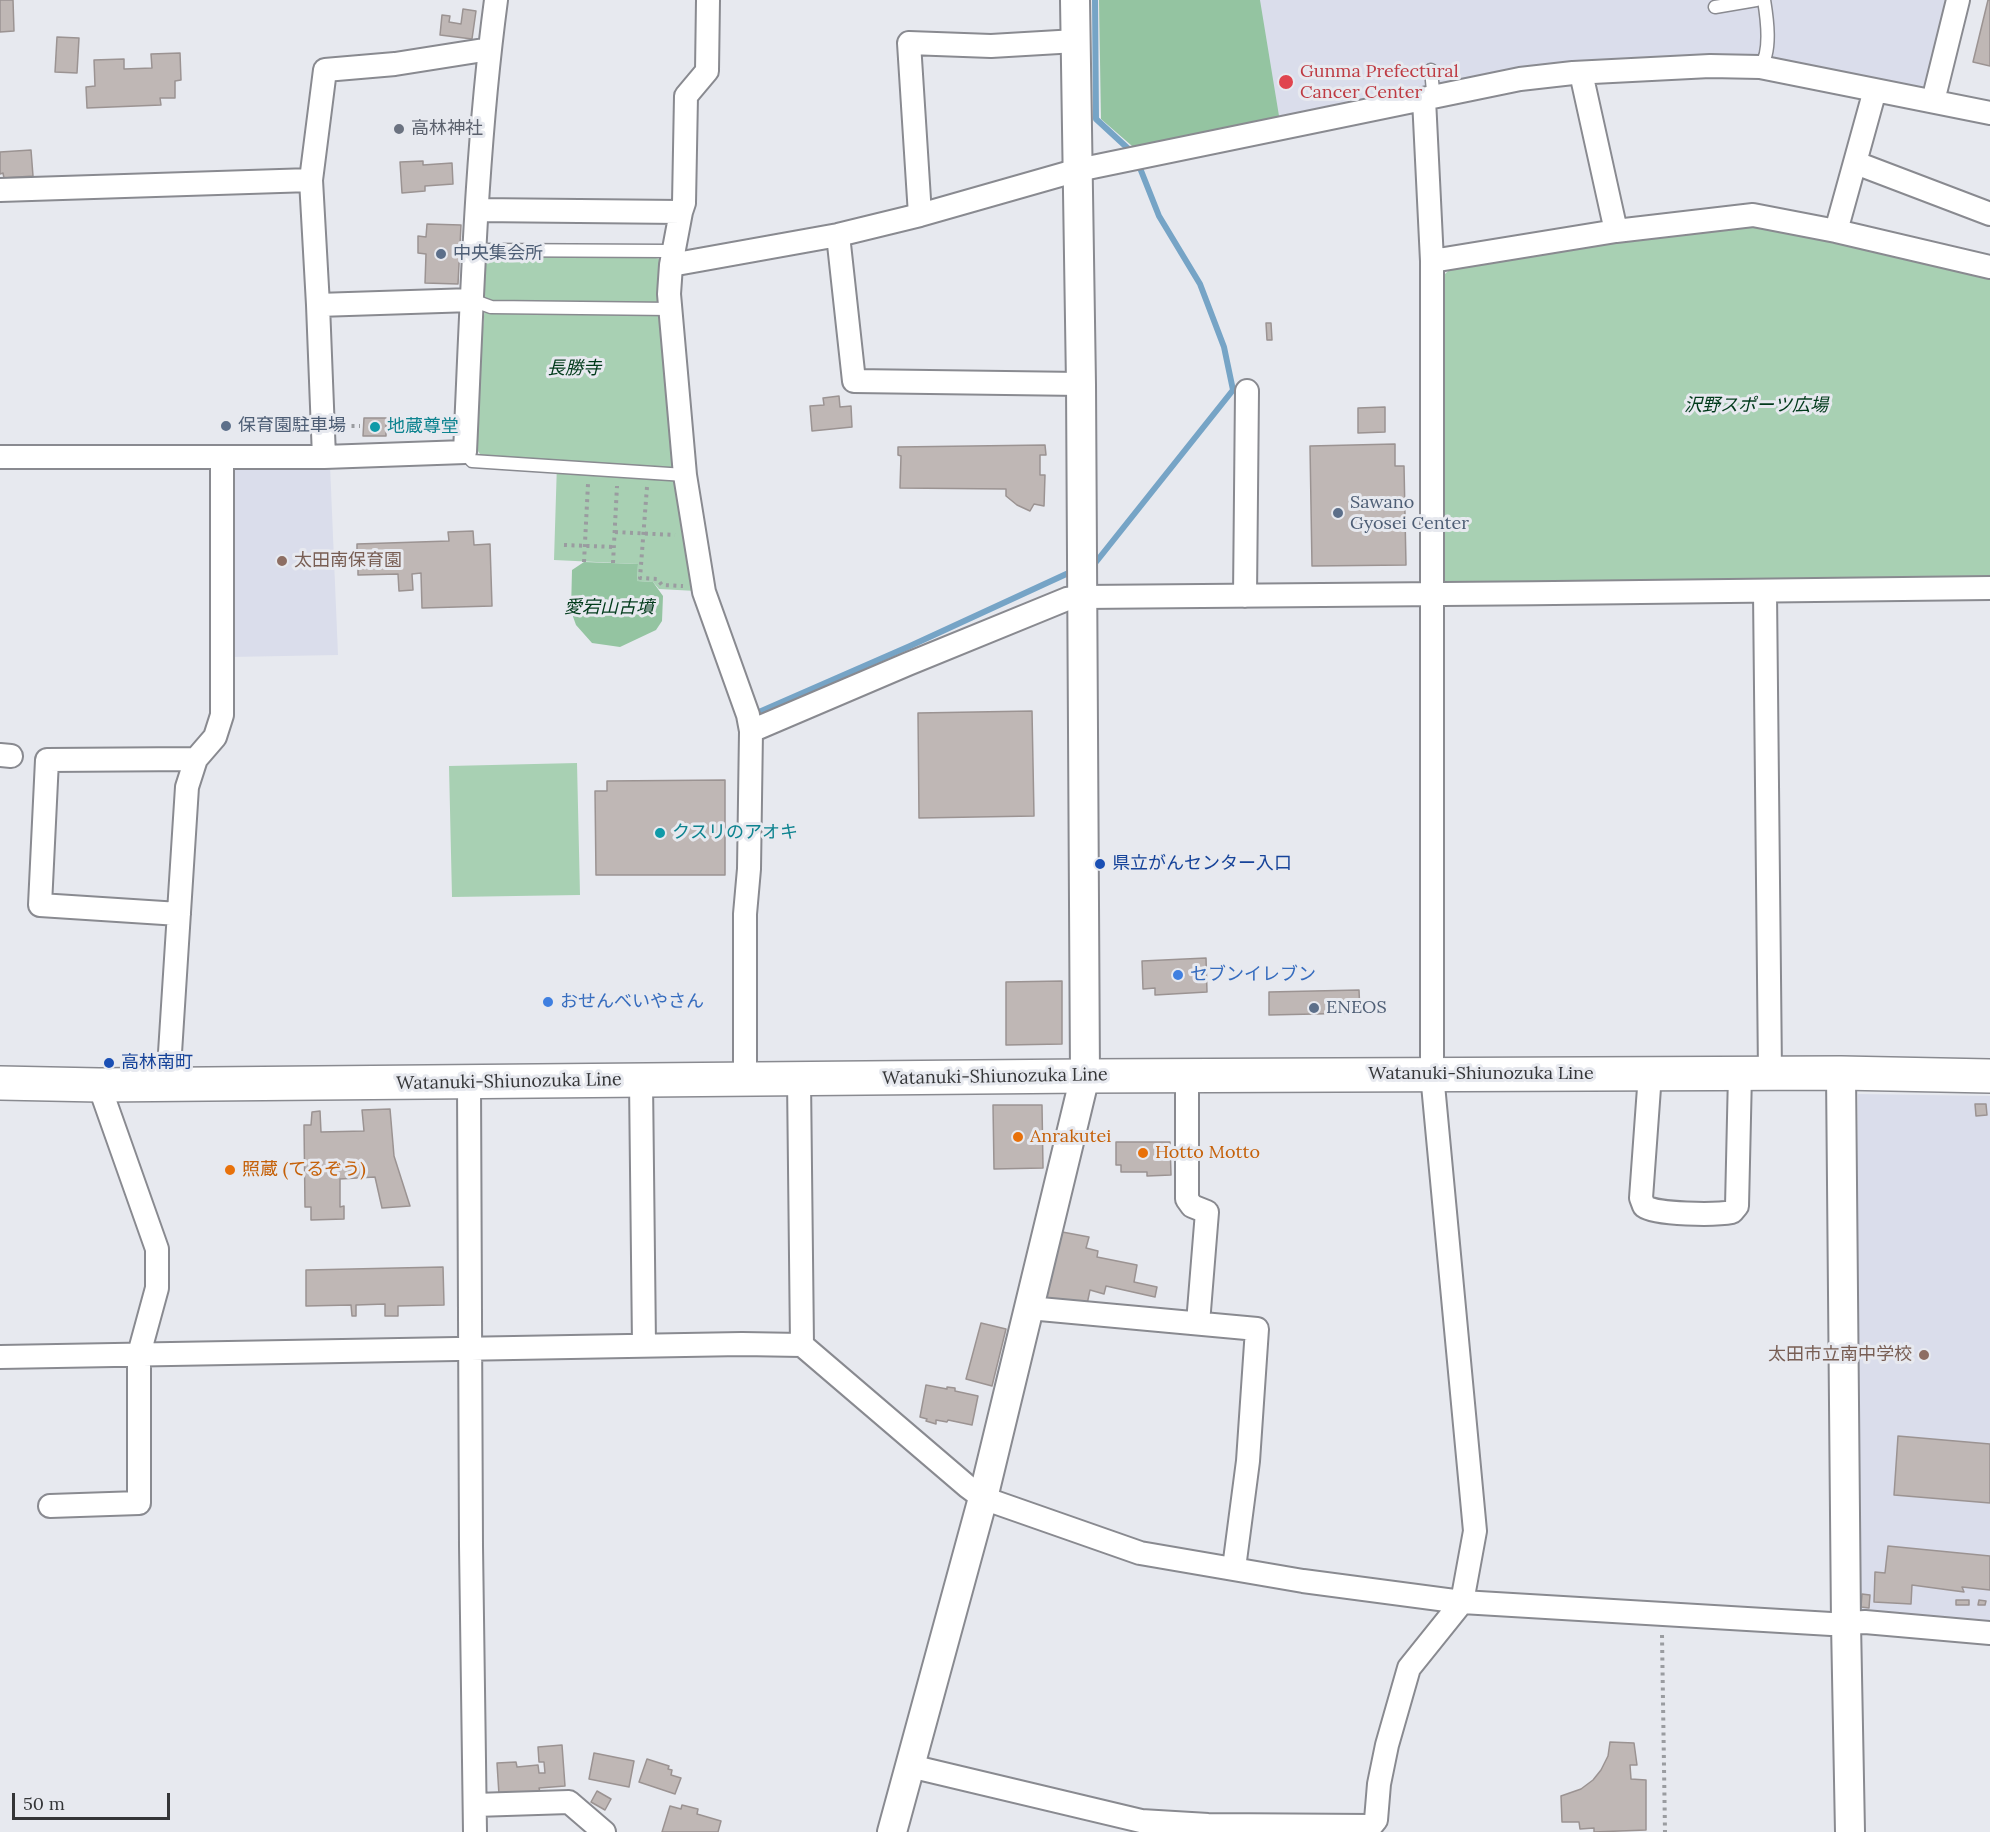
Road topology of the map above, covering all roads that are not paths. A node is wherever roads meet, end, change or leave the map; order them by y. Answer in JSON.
{"nodes":[{"id":1,"x":496,"y":0,"type":"edge"},
{"id":2,"x":708,"y":0,"type":"edge"},
{"id":3,"x":1075,"y":0,"type":"edge"},
{"id":4,"x":1756,"y":0,"type":"edge"},
{"id":5,"x":1764,"y":0,"type":"edge"},
{"id":6,"x":1959,"y":0,"type":"edge"},
{"id":7,"x":1716,"y":7,"type":"dead end"},
{"id":8,"x":1076,"y":41,"type":"junction"},
{"id":9,"x":490,"y":49,"type":"junction"},
{"id":10,"x":1760,"y":67,"type":"junction"},
{"id":11,"x":1431,"y":70,"type":"dead end"},
{"id":12,"x":1581,"y":72,"type":"junction"},
{"id":13,"x":1875,"y":90,"type":"junction"},
{"id":14,"x":1424,"y":99,"type":"junction"},
{"id":15,"x":1933,"y":101,"type":"junction"},
{"id":16,"x":1990,"y":113,"type":"edge"},
{"id":17,"x":1856,"y":163,"type":"junction"},
{"id":18,"x":1078,"y":170,"type":"junction"},
{"id":19,"x":311,"y":180,"type":"junction"},
{"id":20,"x":0,"y":190,"type":"edge"},
{"id":21,"x":477,"y":210,"type":"junction"},
{"id":22,"x":681,"y":212,"type":"junction"},
{"id":23,"x":1990,"y":214,"type":"edge"},
{"id":24,"x":920,"y":215,"type":"junction"},
{"id":25,"x":1616,"y":231,"type":"junction"},
{"id":26,"x":1836,"y":231,"type":"junction"},
{"id":27,"x":838,"y":235,"type":"junction"},
{"id":28,"x":475,"y":250,"type":"junction"},
{"id":29,"x":673,"y":257,"type":"junction"},
{"id":30,"x":1432,"y":261,"type":"junction"},
{"id":31,"x":1990,"y":267,"type":"edge"},
{"id":32,"x":472,"y":300,"type":"junction"},
{"id":33,"x":318,"y":305,"type":"junction"},
{"id":34,"x":671,"y":309,"type":"junction"},
{"id":35,"x":1081,"y":384,"type":"junction"},
{"id":36,"x":1247,"y":391,"type":"dead end"},
{"id":37,"x":465,"y":452,"type":"junction"},
{"id":38,"x":222,"y":457,"type":"junction"},
{"id":39,"x":324,"y":457,"type":"junction"},
{"id":40,"x":0,"y":458,"type":"edge"},
{"id":41,"x":686,"y":475,"type":"junction"},
{"id":42,"x":1990,"y":588,"type":"edge"},
{"id":43,"x":1766,"y":592,"type":"junction"},
{"id":44,"x":1431,"y":593,"type":"junction"},
{"id":45,"x":1245,"y":596,"type":"junction"},
{"id":46,"x":1082,"y":597,"type":"junction"},
{"id":47,"x":751,"y":731,"type":"junction"},
{"id":48,"x":196,"y":759,"type":"junction"},
{"id":49,"x":179,"y":914,"type":"junction"},
{"id":50,"x":1755,"y":1073,"type":"junction"},
{"id":51,"x":1841,"y":1073,"type":"junction"},
{"id":52,"x":1432,"y":1074,"type":"junction"},
{"id":53,"x":1650,"y":1074,"type":"junction"},
{"id":54,"x":1187,"y":1075,"type":"junction"},
{"id":55,"x":1085,"y":1076,"type":"junction"},
{"id":56,"x":1990,"y":1076,"type":"edge"},
{"id":57,"x":799,"y":1079,"type":"junction"},
{"id":58,"x":641,"y":1080,"type":"junction"},
{"id":59,"x":745,"y":1080,"type":"junction"},
{"id":60,"x":0,"y":1083,"type":"edge"},
{"id":61,"x":469,"y":1083,"type":"junction"},
{"id":62,"x":168,"y":1084,"type":"junction"},
{"id":63,"x":99,"y":1085,"type":"junction"},
{"id":64,"x":1029,"y":1308,"type":"junction"},
{"id":65,"x":1198,"y":1323,"type":"junction"},
{"id":66,"x":802,"y":1345,"type":"junction"},
{"id":67,"x":644,"y":1346,"type":"junction"},
{"id":68,"x":471,"y":1350,"type":"junction"},
{"id":69,"x":139,"y":1354,"type":"junction"},
{"id":70,"x":0,"y":1357,"type":"edge"},
{"id":71,"x":983,"y":1498,"type":"junction"},
{"id":72,"x":50,"y":1506,"type":"dead end"},
{"id":73,"x":1234,"y":1568,"type":"junction"},
{"id":74,"x":1462,"y":1602,"type":"junction"},
{"id":75,"x":1846,"y":1623,"type":"junction"},
{"id":76,"x":1990,"y":1633,"type":"edge"},
{"id":77,"x":910,"y":1766,"type":"junction"},
{"id":78,"x":475,"y":1805,"type":"junction"},
{"id":79,"x":476,"y":1832,"type":"edge"},
{"id":80,"x":604,"y":1832,"type":"edge"},
{"id":81,"x":892,"y":1832,"type":"edge"},
{"id":82,"x":1850,"y":1832,"type":"edge"}],
"edges":[{"from":1,"to":9,"type":"street"},
{"from":2,"to":22,"type":"street"},
{"from":3,"to":8,"type":"street"},
{"from":4,"to":7,"type":"lane"},
{"from":5,"to":10,"type":"lane"},
{"from":6,"to":15,"type":"street"},
{"from":8,"to":18,"type":"street"},
{"from":8,"to":24,"type":"street"},
{"from":9,"to":19,"type":"street"},
{"from":9,"to":21,"type":"street"},
{"from":10,"to":12,"type":"street"},
{"from":10,"to":13,"type":"street"},
{"from":11,"to":14,"type":"lane"},
{"from":12,"to":14,"type":"street"},
{"from":12,"to":25,"type":"street"},
{"from":13,"to":15,"type":"street"},
{"from":13,"to":17,"type":"street"},
{"from":14,"to":18,"type":"street"},
{"from":14,"to":30,"type":"street"},
{"from":15,"to":16,"type":"street"},
{"from":17,"to":23,"type":"street"},
{"from":17,"to":26,"type":"street"},
{"from":18,"to":24,"type":"street"},
{"from":18,"to":35,"type":"street"},
{"from":19,"to":20,"type":"street"},
{"from":19,"to":33,"type":"street"},
{"from":21,"to":22,"type":"street"},
{"from":21,"to":28,"type":"street"},
{"from":22,"to":29,"type":"street"},
{"from":24,"to":27,"type":"street"},
{"from":25,"to":26,"type":"street"},
{"from":25,"to":30,"type":"street"},
{"from":26,"to":31,"type":"street"},
{"from":27,"to":29,"type":"street"},
{"from":27,"to":35,"type":"street"},
{"from":28,"to":29,"type":"lane"},
{"from":28,"to":32,"type":"street"},
{"from":29,"to":34,"type":"street"},
{"from":30,"to":44,"type":"street"},
{"from":32,"to":33,"type":"street"},
{"from":32,"to":34,"type":"lane"},
{"from":32,"to":37,"type":"street"},
{"from":33,"to":39,"type":"street"},
{"from":34,"to":41,"type":"street"},
{"from":35,"to":46,"type":"street"},
{"from":36,"to":45,"type":"street"},
{"from":37,"to":39,"type":"street"},
{"from":37,"to":41,"type":"lane"},
{"from":38,"to":39,"type":"street"},
{"from":38,"to":40,"type":"street"},
{"from":38,"to":48,"type":"street"},
{"from":41,"to":47,"type":"street"},
{"from":42,"to":43,"type":"street"},
{"from":43,"to":44,"type":"street"},
{"from":43,"to":50,"type":"street"},
{"from":44,"to":45,"type":"street"},
{"from":44,"to":52,"type":"street"},
{"from":45,"to":46,"type":"street"},
{"from":46,"to":47,"type":"street"},
{"from":46,"to":55,"type":"street"},
{"from":47,"to":59,"type":"street"},
{"from":48,"to":49,"type":"street"},
{"from":48,"to":49,"type":"street"},
{"from":49,"to":62,"type":"street"},
{"from":50,"to":51,"type":"main road","name":"Watanuki-Shiunozuka Line"},
{"from":50,"to":53,"type":"main road","name":"Watanuki-Shiunozuka Line"},
{"from":50,"to":53,"type":"street"},
{"from":51,"to":56,"type":"main road","name":"Watanuki-Shiunozuka Line"},
{"from":51,"to":75,"type":"street"},
{"from":52,"to":53,"type":"main road","name":"Watanuki-Shiunozuka Line"},
{"from":52,"to":54,"type":"main road","name":"Watanuki-Shiunozuka Line"},
{"from":52,"to":74,"type":"street"},
{"from":54,"to":55,"type":"main road","name":"Watanuki-Shiunozuka Line"},
{"from":54,"to":65,"type":"street"},
{"from":55,"to":57,"type":"main road","name":"Watanuki-Shiunozuka Line"},
{"from":55,"to":64,"type":"street"},
{"from":57,"to":59,"type":"main road","name":"Watanuki-Shiunozuka Line"},
{"from":57,"to":66,"type":"street"},
{"from":58,"to":59,"type":"main road","name":"Watanuki-Shiunozuka Line"},
{"from":58,"to":61,"type":"main road","name":"Watanuki-Shiunozuka Line"},
{"from":58,"to":67,"type":"street"},
{"from":60,"to":63,"type":"main road","name":"Watanuki-Shiunozuka Line"},
{"from":61,"to":62,"type":"main road","name":"Watanuki-Shiunozuka Line"},
{"from":61,"to":68,"type":"street"},
{"from":62,"to":63,"type":"main road","name":"Watanuki-Shiunozuka Line"},
{"from":63,"to":69,"type":"street"},
{"from":64,"to":65,"type":"street"},
{"from":64,"to":71,"type":"street"},
{"from":65,"to":73,"type":"street"},
{"from":66,"to":67,"type":"street"},
{"from":66,"to":71,"type":"street"},
{"from":67,"to":68,"type":"street"},
{"from":68,"to":69,"type":"street"},
{"from":68,"to":78,"type":"street"},
{"from":69,"to":70,"type":"street"},
{"from":69,"to":72,"type":"street"},
{"from":71,"to":73,"type":"street"},
{"from":71,"to":77,"type":"street"},
{"from":73,"to":74,"type":"street"},
{"from":74,"to":75,"type":"street"},
{"from":74,"to":77,"type":"street"},
{"from":75,"to":76,"type":"street"},
{"from":75,"to":82,"type":"street"},
{"from":77,"to":81,"type":"street"},
{"from":78,"to":79,"type":"street"},
{"from":78,"to":80,"type":"street"}]}
